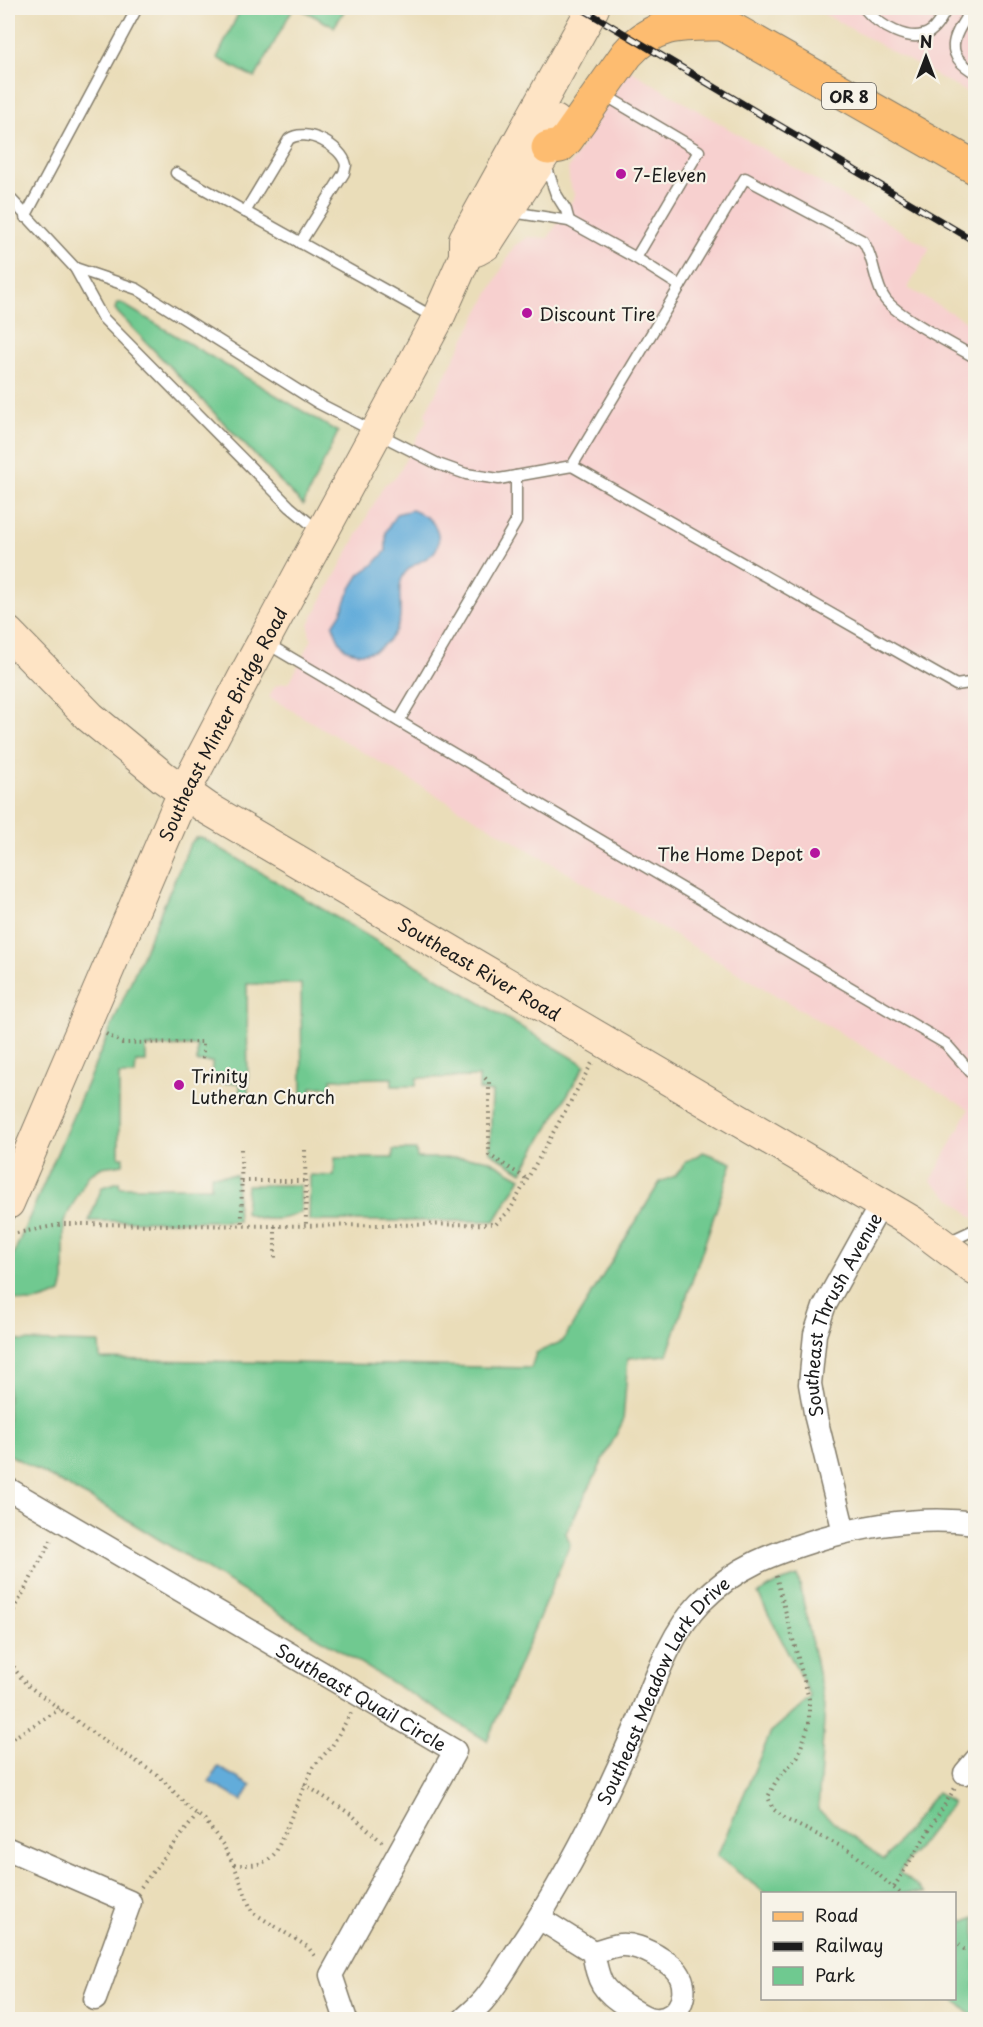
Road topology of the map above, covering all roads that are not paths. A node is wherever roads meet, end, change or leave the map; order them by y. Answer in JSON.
{"nodes":[{"id":1,"x":137,"y":8,"type":"edge"},
{"id":2,"x":592,"y":8,"type":"edge"},
{"id":3,"x":612,"y":8,"type":"edge"},
{"id":4,"x":695,"y":8,"type":"edge"},
{"id":5,"x":864,"y":8,"type":"edge"},
{"id":6,"x":947,"y":8,"type":"edge"},
{"id":7,"x":972,"y":8,"type":"edge"},
{"id":8,"x":723,"y":24,"type":"junction"},
{"id":9,"x":975,"y":73,"type":"edge"},
{"id":10,"x":600,"y":93,"type":"junction"},
{"id":11,"x":545,"y":153,"type":"junction"},
{"id":12,"x":975,"y":168,"type":"edge"},
{"id":13,"x":176,"y":174,"type":"dead end"},
{"id":14,"x":8,"y":196,"type":"edge"},
{"id":15,"x":507,"y":211,"type":"junction"},
{"id":16,"x":245,"y":212,"type":"junction"},
{"id":17,"x":25,"y":217,"type":"junction"},
{"id":18,"x":569,"y":221,"type":"junction"},
{"id":19,"x":300,"y":243,"type":"junction"},
{"id":20,"x":465,"y":257,"type":"junction"},
{"id":21,"x":636,"y":258,"type":"junction"},
{"id":22,"x":75,"y":268,"type":"junction"},
{"id":23,"x":680,"y":286,"type":"junction"},
{"id":24,"x":437,"y":320,"type":"junction"},
{"id":25,"x":975,"y":358,"type":"edge"},
{"id":26,"x":376,"y":433,"type":"junction"},
{"id":27,"x":572,"y":466,"type":"junction"},
{"id":28,"x":516,"y":476,"type":"junction"},
{"id":29,"x":322,"y":533,"type":"junction"},
{"id":30,"x":8,"y":633,"type":"edge"},
{"id":31,"x":264,"y":641,"type":"junction"},
{"id":32,"x":975,"y":682,"type":"edge"},
{"id":33,"x":399,"y":721,"type":"junction"},
{"id":34,"x":184,"y":792,"type":"junction"},
{"id":35,"x":975,"y":1078,"type":"edge"},
{"id":36,"x":8,"y":1203,"type":"edge"},
{"id":37,"x":881,"y":1204,"type":"junction"},
{"id":38,"x":975,"y":1228,"type":"edge"},
{"id":39,"x":942,"y":1245,"type":"junction"},
{"id":40,"x":975,"y":1270,"type":"edge"},
{"id":41,"x":8,"y":1489,"type":"edge"},
{"id":42,"x":975,"y":1523,"type":"edge"},
{"id":43,"x":844,"y":1532,"type":"junction"},
{"id":44,"x":8,"y":1849,"type":"edge"},
{"id":45,"x":539,"y":1918,"type":"junction"},
{"id":46,"x":594,"y":1952,"type":"dead end"},
{"id":47,"x":95,"y":1999,"type":"dead end"},
{"id":48,"x":346,"y":2019,"type":"edge"},
{"id":49,"x":463,"y":2019,"type":"edge"}],
"edges":[{"from":1,"to":17,"type":"lane"},
{"from":2,"to":20,"type":"main road","name":"Southeast Minter Bridge Road"},
{"from":3,"to":11,"type":"main road","name":"Southeast Minter Bridge Road"},
{"from":4,"to":8,"type":"main road","number":"OR 8"},
{"from":5,"to":6,"type":"lane"},
{"from":7,"to":9,"type":"lane"},
{"from":8,"to":10,"type":"main road"},
{"from":8,"to":12,"type":"main road","number":"OR 8"},
{"from":10,"to":11,"type":"main road"},
{"from":10,"to":21,"type":"lane"},
{"from":11,"to":15,"type":"main road","name":"Southeast Minter Bridge Road"},
{"from":11,"to":18,"type":"lane"},
{"from":13,"to":16,"type":"lane"},
{"from":14,"to":17,"type":"lane"},
{"from":15,"to":18,"type":"lane"},
{"from":15,"to":20,"type":"main road","name":"Southeast Minter Bridge Road"},
{"from":16,"to":19,"type":"lane"},
{"from":16,"to":19,"type":"lane"},
{"from":17,"to":22,"type":"lane"},
{"from":18,"to":21,"type":"lane"},
{"from":19,"to":24,"type":"lane"},
{"from":20,"to":24,"type":"main road","name":"Southeast Minter Bridge Road"},
{"from":21,"to":23,"type":"lane"},
{"from":22,"to":26,"type":"lane"},
{"from":22,"to":29,"type":"lane"},
{"from":23,"to":25,"type":"lane"},
{"from":23,"to":27,"type":"lane"},
{"from":24,"to":26,"type":"main road","name":"Southeast Minter Bridge Road"},
{"from":26,"to":28,"type":"lane"},
{"from":26,"to":29,"type":"main road","name":"Southeast Minter Bridge Road"},
{"from":27,"to":28,"type":"lane"},
{"from":27,"to":32,"type":"lane"},
{"from":28,"to":33,"type":"lane"},
{"from":29,"to":31,"type":"main road","name":"Southeast Minter Bridge Road"},
{"from":30,"to":34,"type":"main road","name":"Southeast River Road"},
{"from":31,"to":33,"type":"lane"},
{"from":31,"to":34,"type":"main road","name":"Southeast Minter Bridge Road"},
{"from":33,"to":35,"type":"lane"},
{"from":34,"to":36,"type":"main road","name":"Southeast Minter Bridge Road"},
{"from":34,"to":37,"type":"main road","name":"Southeast River Road"},
{"from":37,"to":39,"type":"main road","name":"Southeast River Road"},
{"from":37,"to":43,"type":"street","name":"Southeast Thrush Avenue"},
{"from":38,"to":39,"type":"lane"},
{"from":39,"to":40,"type":"main road","name":"Southeast River Road"},
{"from":41,"to":48,"type":"street","name":"Southeast Quail Circle"},
{"from":42,"to":43,"type":"street","name":"Southeast Meadow Lark Drive"},
{"from":43,"to":45,"type":"street","name":"Southeast Meadow Lark Drive"},
{"from":44,"to":47,"type":"street"},
{"from":45,"to":46,"type":"street"},
{"from":45,"to":49,"type":"street","name":"Southeast Meadow Lark Drive"}]}
